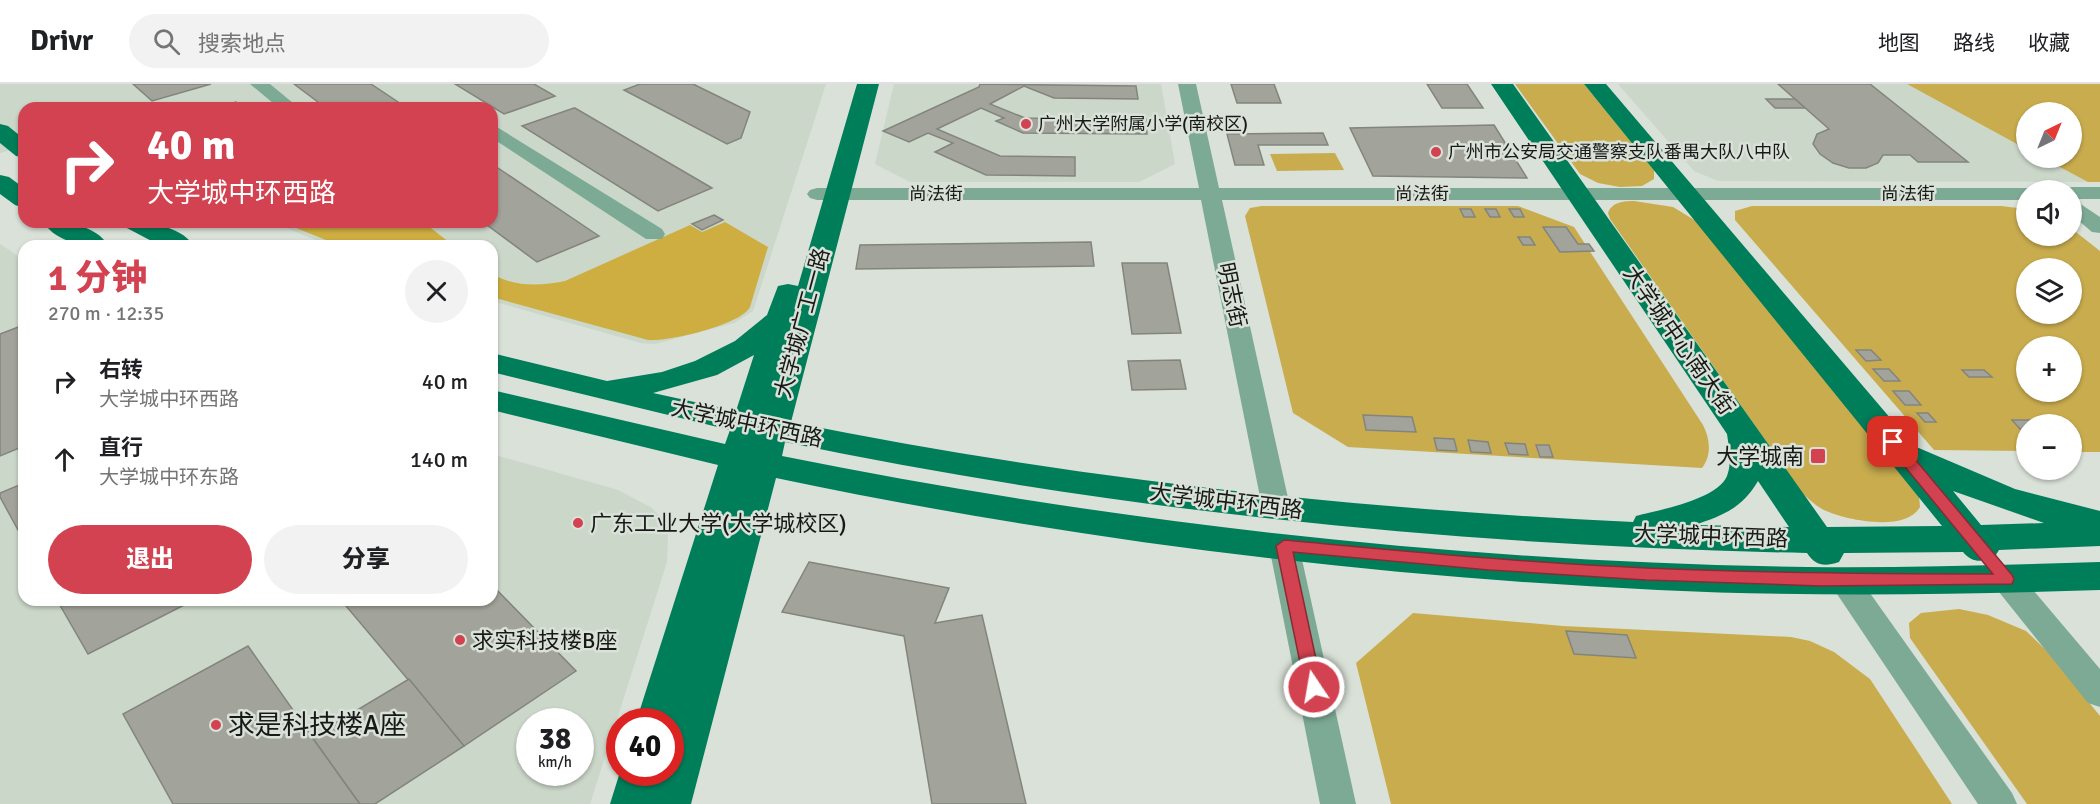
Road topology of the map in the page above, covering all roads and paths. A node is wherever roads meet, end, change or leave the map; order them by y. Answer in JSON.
{"nodes":[{"id":1,"x":259,"y":84,"type":"edge"},
{"id":2,"x":851,"y":84,"type":"edge"},
{"id":3,"x":868,"y":84,"type":"edge"},
{"id":4,"x":1187,"y":84,"type":"edge"},
{"id":5,"x":1502,"y":84,"type":"edge"},
{"id":6,"x":1595,"y":84,"type":"edge"},
{"id":7,"x":282,"y":102,"type":"edge"},
{"id":8,"x":0,"y":130,"type":"edge"},
{"id":9,"x":498,"y":134,"type":"edge"},
{"id":10,"x":18,"y":146,"type":"edge"},
{"id":11,"x":0,"y":182,"type":"edge"},
{"id":12,"x":827,"y":194,"type":"junction"},
{"id":13,"x":1210,"y":194,"type":"junction"},
{"id":14,"x":1578,"y":194,"type":"junction"},
{"id":15,"x":1686,"y":194,"type":"junction"},
{"id":16,"x":2016,"y":194,"type":"edge"},
{"id":17,"x":2082,"y":194,"type":"edge"},
{"id":18,"x":2100,"y":194,"type":"edge"},
{"id":19,"x":18,"y":196,"type":"edge"},
{"id":20,"x":2082,"y":213,"type":"edge"},
{"id":21,"x":2100,"y":227,"type":"edge"},
{"id":22,"x":66,"y":228,"type":"edge"},
{"id":23,"x":146,"y":228,"type":"edge"},
{"id":24,"x":654,"y":234,"type":"dead end"},
{"id":25,"x":86,"y":240,"type":"edge"},
{"id":26,"x":169,"y":240,"type":"edge"},
{"id":27,"x":780,"y":318,"type":"junction"},
{"id":28,"x":498,"y":363,"type":"edge"},
{"id":29,"x":589,"y":386,"type":"junction"},
{"id":30,"x":498,"y":401,"type":"edge"},
{"id":31,"x":760,"y":426,"type":"junction"},
{"id":32,"x":1742,"y":432,"type":"junction"},
{"id":33,"x":1893,"y":442,"type":"junction"},
{"id":34,"x":750,"y":461,"type":"junction"},
{"id":35,"x":1276,"y":507,"type":"junction"},
{"id":36,"x":2100,"y":523,"type":"edge"},
{"id":37,"x":1620,"y":533,"type":"junction"},
{"id":38,"x":2100,"y":533,"type":"edge"},
{"id":39,"x":1816,"y":539,"type":"junction"},
{"id":40,"x":1972,"y":539,"type":"junction"},
{"id":41,"x":1284,"y":546,"type":"junction"},
{"id":42,"x":2100,"y":576,"type":"edge"},
{"id":43,"x":2007,"y":579,"type":"junction"},
{"id":44,"x":1844,"y":580,"type":"junction"},
{"id":45,"x":2100,"y":693,"type":"edge"},
{"id":46,"x":662,"y":708,"type":"edge"},
{"id":47,"x":638,"y":786,"type":"edge"},
{"id":48,"x":632,"y":804,"type":"edge"},
{"id":49,"x":669,"y":804,"type":"edge"},
{"id":50,"x":1338,"y":804,"type":"edge"},
{"id":51,"x":1999,"y":804,"type":"edge"}],
"edges":[{"from":1,"to":7,"type":"street"},
{"from":2,"to":12,"type":"main road","name":"大学城广工一路"},
{"from":3,"to":12,"type":"main road","name":"大学城广工一路"},
{"from":4,"to":13,"type":"street","name":"明志街"},
{"from":5,"to":14,"type":"main road","name":"大学城中心南大街"},
{"from":6,"to":15,"type":"main road"},
{"from":8,"to":10,"type":"main road"},
{"from":9,"to":24,"type":"street"},
{"from":11,"to":19,"type":"main road"},
{"from":12,"to":13,"type":"street","name":"尚法街"},
{"from":12,"to":27,"type":"main road","name":"大学城广工一路"},
{"from":12,"to":31,"type":"main road","name":"大学城广工一路"},
{"from":13,"to":14,"type":"street","name":"尚法街"},
{"from":13,"to":35,"type":"street","name":"明志街"},
{"from":14,"to":15,"type":"street","name":"尚法街"},
{"from":14,"to":32,"type":"main road","name":"大学城中心南大街"},
{"from":15,"to":16,"type":"street","name":"尚法街"},
{"from":15,"to":33,"type":"main road"},
{"from":17,"to":18,"type":"street"},
{"from":20,"to":21,"type":"street"},
{"from":22,"to":25,"type":"main road"},
{"from":23,"to":26,"type":"main road"},
{"from":27,"to":29,"type":"main road"},
{"from":27,"to":31,"type":"main road","name":"大学城广工一路"},
{"from":28,"to":29,"type":"main road","name":"大学城中环西路"},
{"from":29,"to":31,"type":"main road","name":"大学城中环西路"},
{"from":30,"to":34,"type":"main road","name":"大学城中环西路"},
{"from":31,"to":34,"type":"main road","name":"大学城广工一路"},
{"from":31,"to":35,"type":"main road","name":"大学城中环西路"},
{"from":32,"to":37,"type":"main road"},
{"from":32,"to":39,"type":"main road","name":"大学城中心南大街"},
{"from":33,"to":36,"type":"main road"},
{"from":33,"to":40,"type":"main road"},
{"from":34,"to":41,"type":"main road","name":"大学城中环西路"},
{"from":34,"to":46,"type":"main road","name":"大学城广工一路"},
{"from":34,"to":49,"type":"main road","name":"大学城广工一路"},
{"from":35,"to":37,"type":"main road","name":"大学城中环西路"},
{"from":37,"to":39,"type":"main road","name":"大学城中环西路"},
{"from":38,"to":40,"type":"main road","name":"大学城中环西路"},
{"from":39,"to":40,"type":"main road","name":"大学城中环西路"},
{"from":39,"to":44,"type":"main road","name":"大学城中心南大街"},
{"from":40,"to":43,"type":"main road"},
{"from":41,"to":44,"type":"main road","name":"大学城中环西路"},
{"from":41,"to":50,"type":"street"},
{"from":42,"to":43,"type":"main road","name":"大学城中环西路"},
{"from":43,"to":44,"type":"main road","name":"大学城中环西路"},
{"from":43,"to":45,"type":"street"},
{"from":44,"to":51,"type":"street","name":"大学城中心南大街"},
{"from":47,"to":48,"type":"main road"}]}
